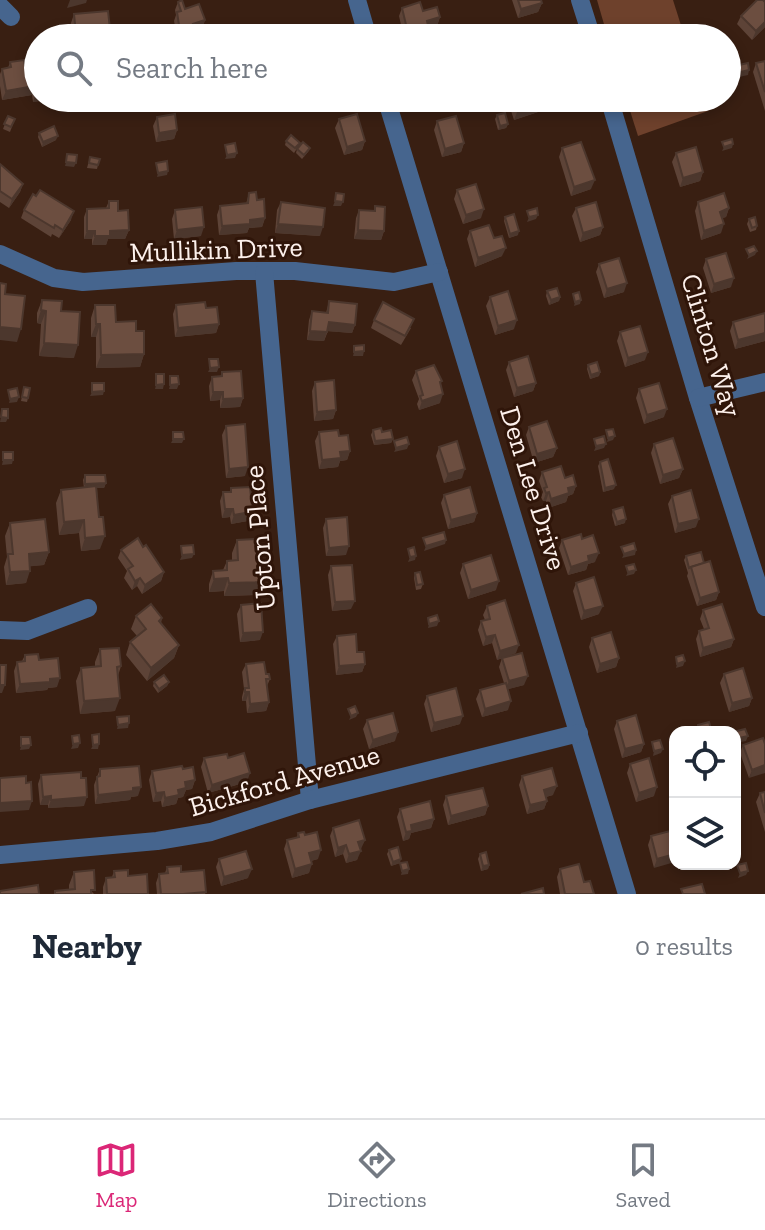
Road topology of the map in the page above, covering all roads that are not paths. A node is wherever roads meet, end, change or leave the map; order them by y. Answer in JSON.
{"nodes":[{"id":1,"x":357,"y":0,"type":"edge"},
{"id":2,"x":580,"y":0,"type":"edge"},
{"id":3,"x":364,"y":24,"type":"edge"},
{"id":4,"x":588,"y":24,"type":"edge"},
{"id":5,"x":390,"y":112,"type":"edge"},
{"id":6,"x":613,"y":112,"type":"edge"},
{"id":7,"x":0,"y":254,"type":"edge"},
{"id":8,"x":264,"y":272,"type":"junction"},
{"id":9,"x":439,"y":272,"type":"junction"},
{"id":10,"x":765,"y":382,"type":"edge"},
{"id":11,"x":698,"y":398,"type":"junction"},
{"id":12,"x":765,"y":607,"type":"edge"},
{"id":13,"x":88,"y":608,"type":"dead end"},
{"id":14,"x":0,"y":630,"type":"edge"},
{"id":15,"x":579,"y":733,"type":"junction"},
{"id":16,"x":310,"y":800,"type":"junction"},
{"id":17,"x":0,"y":855,"type":"edge"},
{"id":18,"x":627,"y":894,"type":"edge"}],
"edges":[{"from":1,"to":3,"type":"street"},
{"from":2,"to":4,"type":"street"},
{"from":5,"to":9,"type":"street","name":"Den Lee Drive"},
{"from":6,"to":11,"type":"street","name":"Clinton Way"},
{"from":7,"to":8,"type":"street","name":"Mullikin Drive"},
{"from":8,"to":9,"type":"street","name":"Mullikin Drive"},
{"from":8,"to":16,"type":"street","name":"Upton Place"},
{"from":9,"to":15,"type":"street","name":"Den Lee Drive"},
{"from":10,"to":11,"type":"street"},
{"from":11,"to":12,"type":"street","name":"Clinton Way"},
{"from":13,"to":14,"type":"street"},
{"from":15,"to":16,"type":"street","name":"Bickford Avenue"},
{"from":15,"to":18,"type":"street","name":"Den Lee Drive"},
{"from":16,"to":17,"type":"street","name":"Bickford Avenue"}]}
